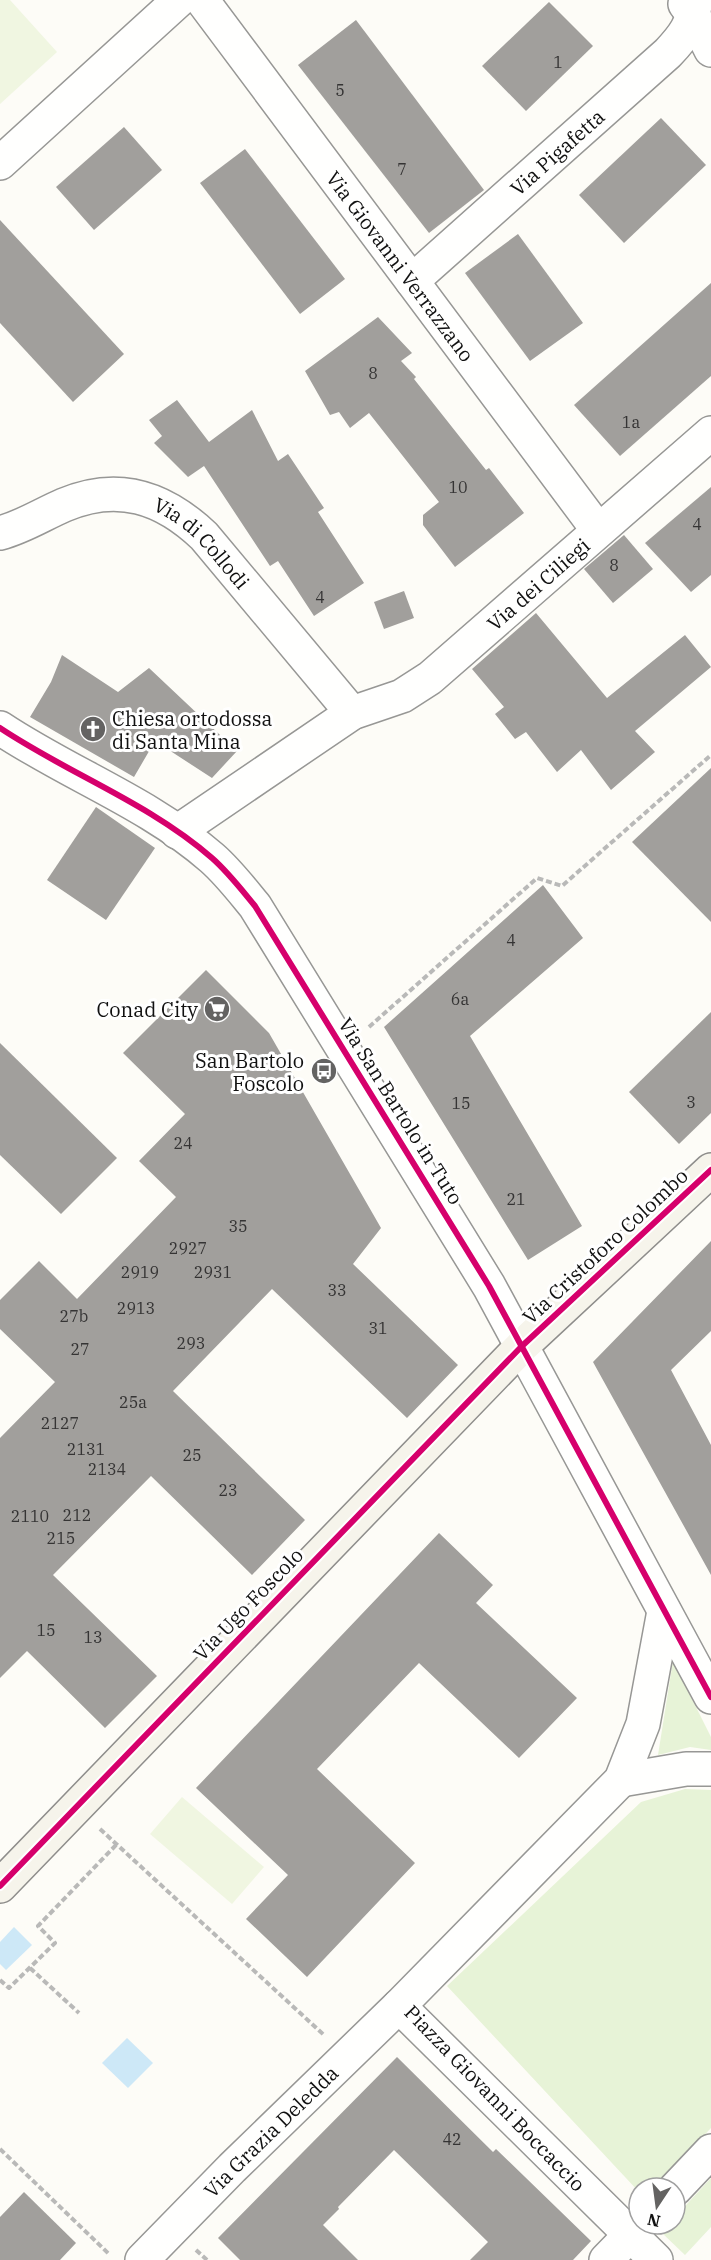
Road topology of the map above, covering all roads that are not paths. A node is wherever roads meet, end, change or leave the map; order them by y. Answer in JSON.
{"nodes":[{"id":1,"x":179,"y":0,"type":"edge"},
{"id":2,"x":202,"y":0,"type":"edge"},
{"id":3,"x":695,"y":6,"type":"edge"},
{"id":4,"x":711,"y":50,"type":"edge"},
{"id":5,"x":0,"y":163,"type":"edge"},
{"id":6,"x":412,"y":281,"type":"junction"},
{"id":7,"x":711,"y":433,"type":"edge"},
{"id":8,"x":598,"y":530,"type":"junction"},
{"id":9,"x":0,"y":533,"type":"edge"},
{"id":10,"x":352,"y":713,"type":"junction"},
{"id":11,"x":0,"y":728,"type":"edge"},
{"id":12,"x":177,"y":832,"type":"junction"},
{"id":13,"x":711,"y":1170,"type":"edge"},
{"id":14,"x":522,"y":1346,"type":"junction"},
{"id":15,"x":664,"y":1611,"type":"junction"},
{"id":16,"x":711,"y":1697,"type":"edge"},
{"id":17,"x":711,"y":1770,"type":"edge"},
{"id":18,"x":621,"y":1780,"type":"junction"},
{"id":19,"x":0,"y":1886,"type":"edge"},
{"id":20,"x":399,"y":2006,"type":"junction"},
{"id":21,"x":711,"y":2151,"type":"edge"},
{"id":22,"x":687,"y":2176,"type":"edge"},
{"id":23,"x":627,"y":2221,"type":"edge"},
{"id":24,"x":629,"y":2236,"type":"edge"},
{"id":25,"x":641,"y":2236,"type":"edge"},
{"id":26,"x":142,"y":2260,"type":"edge"},
{"id":27,"x":606,"y":2260,"type":"edge"},
{"id":28,"x":656,"y":2260,"type":"edge"}],
"edges":[{"from":1,"to":5,"type":"street"},
{"from":2,"to":6,"type":"street","name":"Via Giovanni Verrazzano"},
{"from":3,"to":4,"type":"street"},
{"from":3,"to":6,"type":"street","name":"Via Pigafetta"},
{"from":6,"to":8,"type":"street","name":"Via Giovanni Verrazzano"},
{"from":7,"to":8,"type":"street","name":"Via dei Ciliegi"},
{"from":8,"to":10,"type":"street","name":"Via dei Ciliegi"},
{"from":9,"to":10,"type":"street","name":"Via di Collodi"},
{"from":10,"to":12,"type":"street","name":"Via dei Ciliegi"},
{"from":11,"to":12,"type":"street","name":"Via San Bartolo in Tuto"},
{"from":12,"to":14,"type":"street","name":"Via San Bartolo in Tuto"},
{"from":13,"to":14,"type":"street","name":"Via Cristoforo Colombo"},
{"from":14,"to":15,"type":"street","name":"Via San Bartolo in Tuto"},
{"from":14,"to":19,"type":"street","name":"Via Ugo Foscolo"},
{"from":15,"to":16,"type":"street"},
{"from":15,"to":18,"type":"street","name":"Piazza Giovanni Boccaccio"},
{"from":17,"to":18,"type":"street"},
{"from":18,"to":20,"type":"street","name":"Piazza Giovanni Boccaccio"},
{"from":20,"to":23,"type":"street","name":"Piazza Giovanni Boccaccio"},
{"from":20,"to":26,"type":"street","name":"Via Grazia Deledda"},
{"from":21,"to":22,"type":"street"},
{"from":24,"to":27,"type":"street"},
{"from":25,"to":28,"type":"street","name":"Piazza Giovanni Boccaccio"}]}
